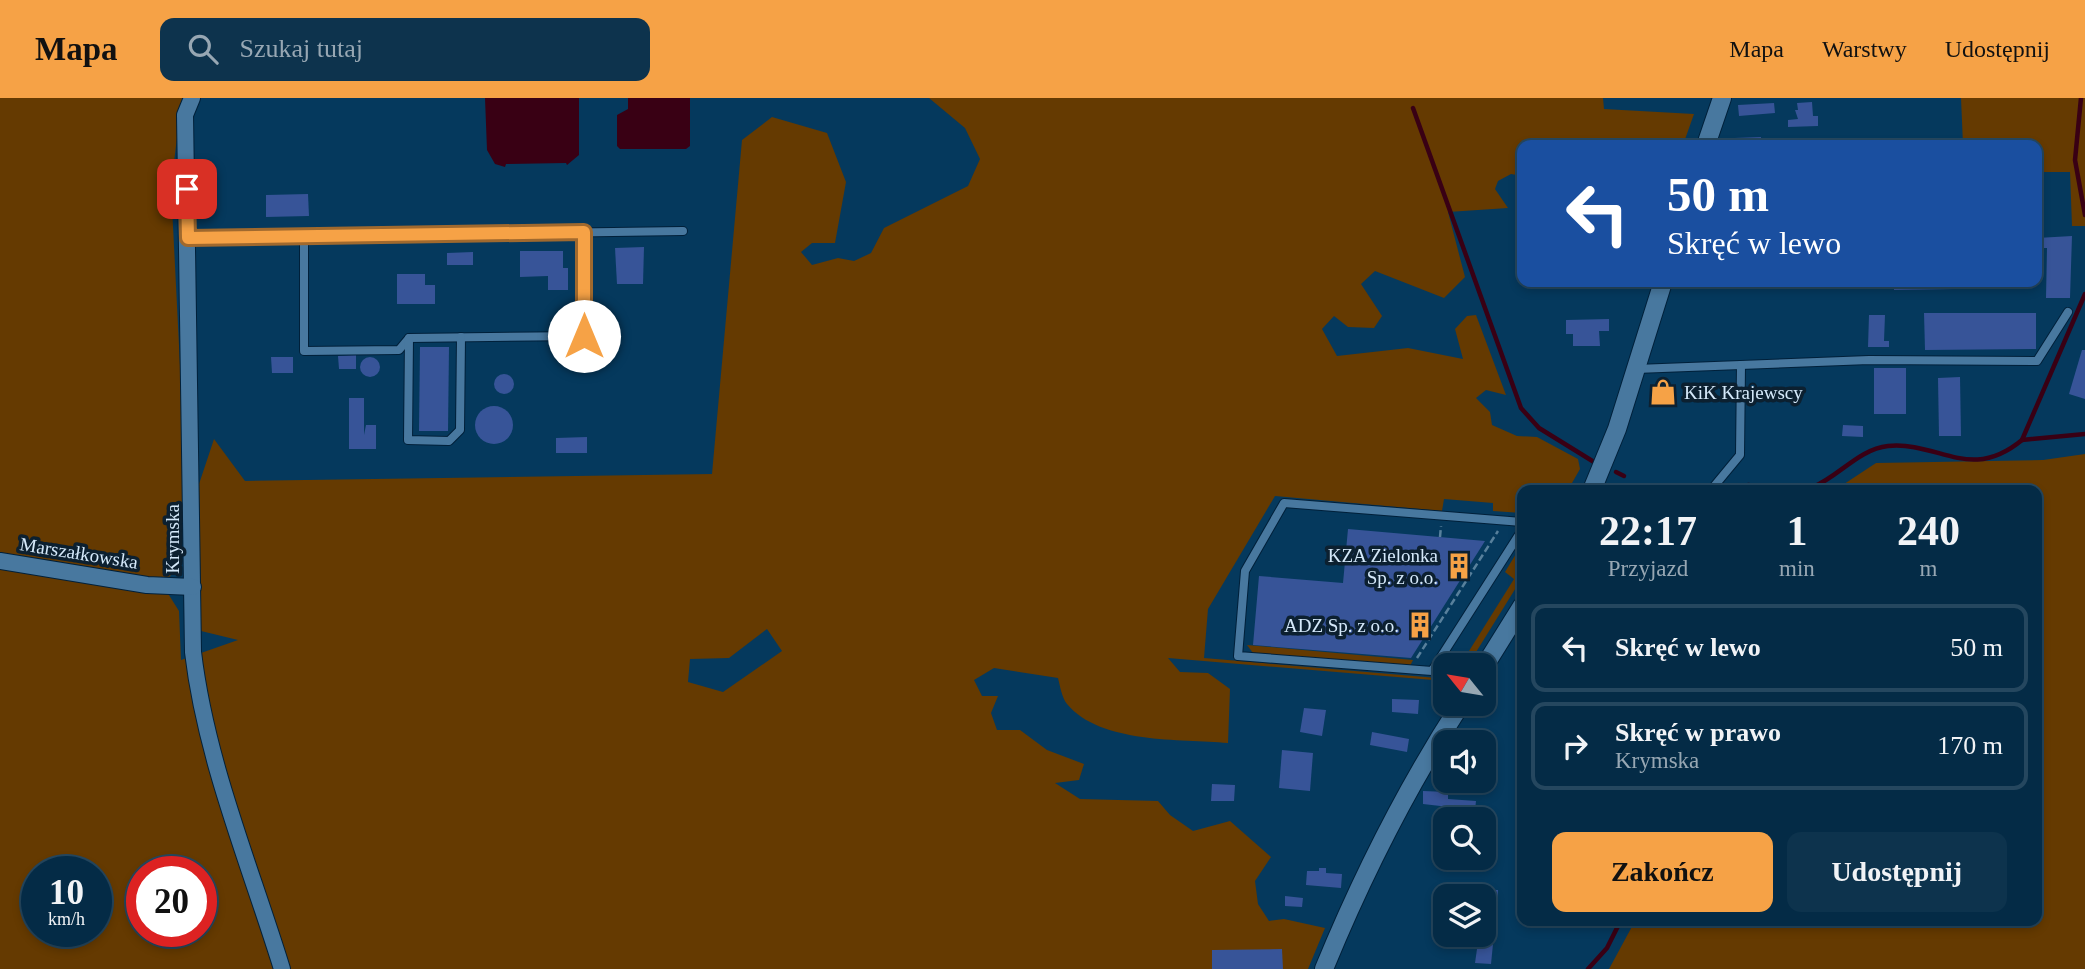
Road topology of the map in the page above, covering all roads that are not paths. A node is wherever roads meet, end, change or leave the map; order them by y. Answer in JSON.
{"nodes":[{"id":1,"x":192,"y":98,"type":"edge"},
{"id":2,"x":1722,"y":98,"type":"edge"},
{"id":3,"x":1708,"y":140,"type":"edge"},
{"id":4,"x":683,"y":231,"type":"dead end"},
{"id":5,"x":584,"y":232,"type":"junction"},
{"id":6,"x":304,"y":236,"type":"junction"},
{"id":7,"x":188,"y":238,"type":"junction"},
{"id":8,"x":1661,"y":287,"type":"edge"},
{"id":9,"x":2068,"y":312,"type":"dead end"},
{"id":10,"x":461,"y":337,"type":"junction"},
{"id":11,"x":409,"y":338,"type":"junction"},
{"id":12,"x":1741,"y":365,"type":"junction"},
{"id":13,"x":1636,"y":369,"type":"junction"},
{"id":14,"x":1594,"y":485,"type":"edge"},
{"id":15,"x":1715,"y":485,"type":"edge"},
{"id":16,"x":1517,"y":522,"type":"edge"},
{"id":17,"x":1517,"y":538,"type":"edge"},
{"id":18,"x":0,"y":561,"type":"edge"},
{"id":19,"x":193,"y":587,"type":"junction"},
{"id":20,"x":1517,"y":614,"type":"edge"},
{"id":21,"x":1493,"y":653,"type":"edge"},
{"id":22,"x":1453,"y":716,"type":"edge"},
{"id":23,"x":282,"y":969,"type":"edge"},
{"id":24,"x":1324,"y":969,"type":"edge"}],
"edges":[{"from":1,"to":7,"type":"street","name":"Krymska"},
{"from":2,"to":3,"type":"street"},
{"from":4,"to":5,"type":"lane"},
{"from":5,"to":6,"type":"lane"},
{"from":5,"to":10,"type":"lane"},
{"from":6,"to":7,"type":"lane"},
{"from":6,"to":11,"type":"lane"},
{"from":7,"to":19,"type":"street","name":"Krymska"},
{"from":8,"to":13,"type":"street"},
{"from":9,"to":12,"type":"lane"},
{"from":10,"to":11,"type":"lane"},
{"from":10,"to":11,"type":"lane"},
{"from":12,"to":13,"type":"lane"},
{"from":12,"to":15,"type":"lane"},
{"from":13,"to":14,"type":"street"},
{"from":16,"to":17,"type":"lane"},
{"from":18,"to":19,"type":"street","name":"Marszałkowska"},
{"from":19,"to":23,"type":"street","name":"Krymska"},
{"from":20,"to":21,"type":"street"},
{"from":22,"to":24,"type":"street"}]}
